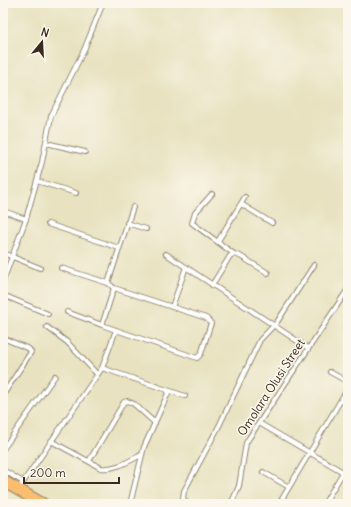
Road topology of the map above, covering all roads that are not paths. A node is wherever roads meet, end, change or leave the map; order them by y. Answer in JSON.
{"nodes":[{"id":1,"x":103,"y":3,"type":"edge"},
{"id":2,"x":46,"y":143,"type":"junction"},
{"id":3,"x":85,"y":152,"type":"dead end"},
{"id":4,"x":37,"y":180,"type":"junction"},
{"id":5,"x":76,"y":193,"type":"dead end"},
{"id":6,"x":212,"y":194,"type":"dead end"},
{"id":7,"x":245,"y":197,"type":"dead end"},
{"id":8,"x":241,"y":204,"type":"junction"},
{"id":9,"x":133,"y":207,"type":"dead end"},
{"id":10,"x":3,"y":211,"type":"edge"},
{"id":11,"x":26,"y":219,"type":"junction"},
{"id":12,"x":127,"y":223,"type":"junction"},
{"id":13,"x":272,"y":223,"type":"dead end"},
{"id":14,"x":48,"y":224,"type":"dead end"},
{"id":15,"x":146,"y":229,"type":"dead end"},
{"id":16,"x":218,"y":241,"type":"junction"},
{"id":17,"x":119,"y":248,"type":"junction"},
{"id":18,"x":3,"y":253,"type":"edge"},
{"id":19,"x":166,"y":254,"type":"dead end"},
{"id":20,"x":234,"y":254,"type":"junction"},
{"id":21,"x":13,"y":257,"type":"junction"},
{"id":22,"x":314,"y":265,"type":"dead end"},
{"id":23,"x":186,"y":267,"type":"junction"},
{"id":24,"x":40,"y":268,"type":"dead end"},
{"id":25,"x":61,"y":268,"type":"dead end"},
{"id":26,"x":268,"y":273,"type":"dead end"},
{"id":27,"x":3,"y":281,"type":"edge"},
{"id":28,"x":108,"y":283,"type":"junction"},
{"id":29,"x":212,"y":285,"type":"junction"},
{"id":30,"x":114,"y":288,"type":"junction"},
{"id":31,"x":348,"y":289,"type":"edge"},
{"id":32,"x":3,"y":295,"type":"edge"},
{"id":33,"x":172,"y":307,"type":"junction"},
{"id":34,"x":67,"y":312,"type":"dead end"},
{"id":35,"x":48,"y":314,"type":"dead end"},
{"id":36,"x":102,"y":325,"type":"junction"},
{"id":37,"x":273,"y":326,"type":"junction"},
{"id":38,"x":47,"y":327,"type":"dead end"},
{"id":39,"x":116,"y":330,"type":"junction"},
{"id":40,"x":3,"y":338,"type":"edge"},
{"id":41,"x":308,"y":348,"type":"junction"},
{"id":42,"x":102,"y":368,"type":"junction"},
{"id":43,"x":330,"y":372,"type":"dead end"},
{"id":44,"x":97,"y":374,"type":"junction"},
{"id":45,"x":55,"y":376,"type":"dead end"},
{"id":46,"x":348,"y":382,"type":"edge"},
{"id":47,"x":348,"y":388,"type":"edge"},
{"id":48,"x":169,"y":391,"type":"junction"},
{"id":49,"x":3,"y":395,"type":"edge"},
{"id":50,"x":185,"y":396,"type":"dead end"},
{"id":51,"x":341,"y":400,"type":"junction"},
{"id":52,"x":348,"y":405,"type":"edge"},
{"id":53,"x":155,"y":423,"type":"junction"},
{"id":54,"x":259,"y":423,"type":"junction"},
{"id":55,"x":51,"y":441,"type":"junction"},
{"id":56,"x":3,"y":449,"type":"edge"},
{"id":57,"x":309,"y":452,"type":"junction"},
{"id":58,"x":142,"y":456,"type":"junction"},
{"id":59,"x":89,"y":461,"type":"junction"},
{"id":60,"x":348,"y":464,"type":"edge"},
{"id":61,"x":3,"y":470,"type":"edge"},
{"id":62,"x":263,"y":472,"type":"dead end"},
{"id":63,"x":343,"y":472,"type":"junction"},
{"id":64,"x":3,"y":478,"type":"edge"},
{"id":65,"x":23,"y":482,"type":"junction"},
{"id":66,"x":3,"y":484,"type":"edge"},
{"id":67,"x":289,"y":487,"type":"junction"},
{"id":68,"x":19,"y":488,"type":"junction"},
{"id":69,"x":38,"y":504,"type":"edge"},
{"id":70,"x":48,"y":504,"type":"edge"},
{"id":71,"x":130,"y":504,"type":"edge"},
{"id":72,"x":188,"y":504,"type":"edge"},
{"id":73,"x":231,"y":504,"type":"edge"},
{"id":74,"x":279,"y":504,"type":"edge"},
{"id":75,"x":324,"y":504,"type":"edge"}],
"edges":[{"from":1,"to":2,"type":"street"},
{"from":2,"to":3,"type":"street"},
{"from":2,"to":4,"type":"street"},
{"from":4,"to":5,"type":"street"},
{"from":4,"to":11,"type":"street"},
{"from":6,"to":16,"type":"street"},
{"from":7,"to":8,"type":"street"},
{"from":8,"to":13,"type":"street"},
{"from":8,"to":16,"type":"street"},
{"from":9,"to":12,"type":"street"},
{"from":10,"to":11,"type":"street"},
{"from":11,"to":21,"type":"street"},
{"from":12,"to":15,"type":"street"},
{"from":12,"to":17,"type":"street"},
{"from":14,"to":17,"type":"street"},
{"from":16,"to":20,"type":"street"},
{"from":17,"to":28,"type":"street"},
{"from":18,"to":21,"type":"street"},
{"from":19,"to":23,"type":"street"},
{"from":20,"to":26,"type":"street"},
{"from":20,"to":29,"type":"street"},
{"from":21,"to":24,"type":"street"},
{"from":21,"to":27,"type":"street"},
{"from":22,"to":37,"type":"street"},
{"from":23,"to":29,"type":"street"},
{"from":23,"to":33,"type":"street"},
{"from":25,"to":28,"type":"street"},
{"from":28,"to":30,"type":"street"},
{"from":29,"to":37,"type":"street"},
{"from":30,"to":33,"type":"street"},
{"from":30,"to":36,"type":"street"},
{"from":31,"to":41,"type":"street","name":"Omolara Olusi Street"},
{"from":32,"to":35,"type":"street"},
{"from":33,"to":39,"type":"street"},
{"from":34,"to":36,"type":"street"},
{"from":36,"to":39,"type":"street"},
{"from":37,"to":41,"type":"street"},
{"from":37,"to":72,"type":"street"},
{"from":38,"to":44,"type":"street"},
{"from":39,"to":42,"type":"street"},
{"from":40,"to":49,"type":"street"},
{"from":41,"to":54,"type":"street","name":"Omolara Olusi Street"},
{"from":42,"to":44,"type":"street"},
{"from":42,"to":48,"type":"street"},
{"from":43,"to":46,"type":"street"},
{"from":44,"to":55,"type":"street"},
{"from":45,"to":56,"type":"street"},
{"from":47,"to":51,"type":"street"},
{"from":48,"to":50,"type":"street"},
{"from":48,"to":53,"type":"street"},
{"from":51,"to":52,"type":"street"},
{"from":51,"to":57,"type":"street"},
{"from":53,"to":58,"type":"street"},
{"from":53,"to":59,"type":"street"},
{"from":54,"to":57,"type":"street"},
{"from":54,"to":73,"type":"street","name":"Omolara Olusi Street"},
{"from":55,"to":59,"type":"street"},
{"from":55,"to":65,"type":"street"},
{"from":57,"to":63,"type":"street"},
{"from":57,"to":67,"type":"street"},
{"from":58,"to":59,"type":"street"},
{"from":58,"to":71,"type":"street"},
{"from":60,"to":63,"type":"street"},
{"from":61,"to":65,"type":"street"},
{"from":62,"to":67,"type":"street"},
{"from":63,"to":75,"type":"street"},
{"from":64,"to":68,"type":"highway"},
{"from":65,"to":68,"type":"street"},
{"from":66,"to":69,"type":"highway"},
{"from":67,"to":74,"type":"street"},
{"from":68,"to":70,"type":"highway"}]}
